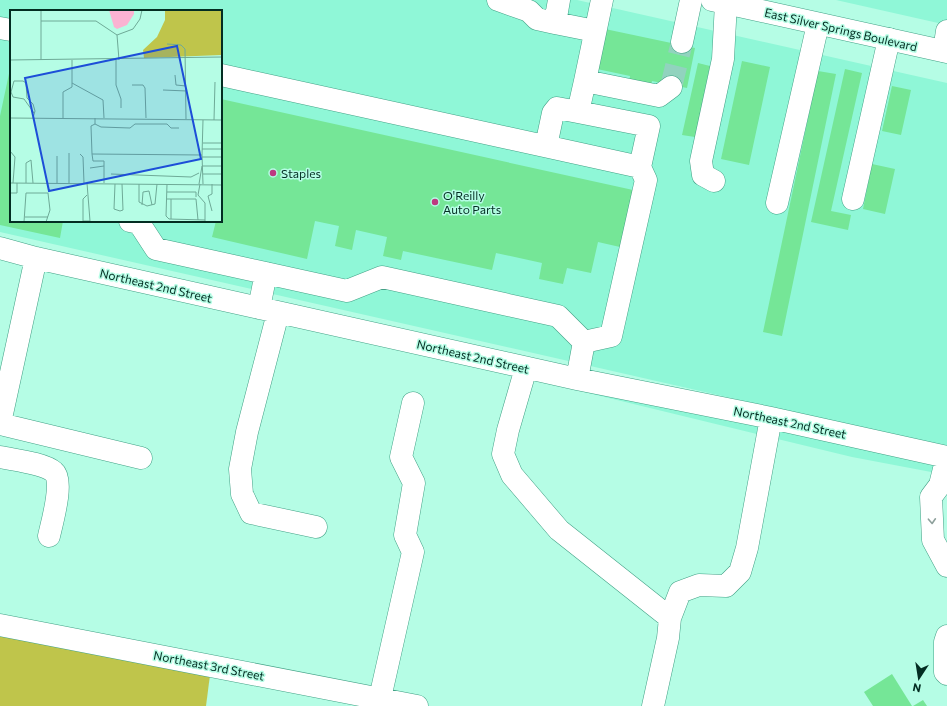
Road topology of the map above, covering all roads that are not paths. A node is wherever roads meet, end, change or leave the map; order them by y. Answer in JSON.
{"nodes":[{"id":1,"x":498,"y":0,"type":"edge"},
{"id":2,"x":560,"y":0,"type":"edge"},
{"id":3,"x":602,"y":0,"type":"edge"},
{"id":4,"x":691,"y":0,"type":"edge"},
{"id":5,"x":719,"y":2,"type":"edge"},
{"id":6,"x":555,"y":23,"type":"junction"},
{"id":7,"x":818,"y":24,"type":"junction"},
{"id":8,"x":0,"y":28,"type":"edge"},
{"id":9,"x":10,"y":30,"type":"edge"},
{"id":10,"x":595,"y":31,"type":"junction"},
{"id":11,"x":889,"y":39,"type":"junction"},
{"id":12,"x":682,"y":42,"type":"tunnel mouth"},
{"id":13,"x":946,"y":45,"type":"edge"},
{"id":14,"x":222,"y":76,"type":"edge"},
{"id":15,"x":585,"y":81,"type":"junction"},
{"id":16,"x":670,"y":86,"type":"dead end"},
{"id":17,"x":578,"y":112,"type":"junction"},
{"id":18,"x":546,"y":146,"type":"junction"},
{"id":19,"x":640,"y":166,"type":"junction"},
{"id":20,"x":714,"y":181,"type":"dead end"},
{"id":21,"x":853,"y":199,"type":"dead end"},
{"id":22,"x":777,"y":203,"type":"dead end"},
{"id":23,"x":134,"y":222,"type":"edge"},
{"id":24,"x":0,"y":248,"type":"edge"},
{"id":25,"x":36,"y":258,"type":"junction"},
{"id":26,"x":266,"y":273,"type":"junction"},
{"id":27,"x":268,"y":310,"type":"junction"},
{"id":28,"x":584,"y":342,"type":"junction"},
{"id":29,"x":526,"y":368,"type":"junction"},
{"id":30,"x":577,"y":379,"type":"junction"},
{"id":31,"x":413,"y":403,"type":"dead end"},
{"id":32,"x":771,"y":418,"type":"junction"},
{"id":33,"x":0,"y":423,"type":"edge"},
{"id":34,"x":0,"y":457,"type":"edge"},
{"id":35,"x":947,"y":457,"type":"edge"},
{"id":36,"x":140,"y":458,"type":"dead end"},
{"id":37,"x":940,"y":485,"type":"junction"},
{"id":38,"x":947,"y":508,"type":"edge"},
{"id":39,"x":316,"y":527,"type":"dead end"},
{"id":40,"x":49,"y":536,"type":"dead end"},
{"id":41,"x":947,"y":566,"type":"edge"},
{"id":42,"x":670,"y":618,"type":"junction"},
{"id":43,"x":0,"y":624,"type":"edge"},
{"id":44,"x":947,"y":636,"type":"edge"},
{"id":45,"x":947,"y":674,"type":"edge"},
{"id":46,"x":368,"y":700,"type":"edge"},
{"id":47,"x":417,"y":706,"type":"edge"},
{"id":48,"x":653,"y":706,"type":"edge"}],
"edges":[{"from":1,"to":6,"type":"street"},
{"from":2,"to":6,"type":"street"},
{"from":3,"to":10,"type":"street"},
{"from":4,"to":12,"type":"street"},
{"from":5,"to":7,"type":"street","name":"East Silver Springs Boulevard"},
{"from":5,"to":20,"type":"street"},
{"from":6,"to":10,"type":"street"},
{"from":7,"to":11,"type":"street","name":"East Silver Springs Boulevard"},
{"from":7,"to":22,"type":"street"},
{"from":8,"to":9,"type":"street"},
{"from":10,"to":15,"type":"street"},
{"from":11,"to":13,"type":"street","name":"East Silver Springs Boulevard"},
{"from":11,"to":21,"type":"street"},
{"from":14,"to":18,"type":"street"},
{"from":15,"to":16,"type":"street"},
{"from":15,"to":17,"type":"street"},
{"from":17,"to":18,"type":"street"},
{"from":17,"to":19,"type":"street"},
{"from":18,"to":19,"type":"street"},
{"from":19,"to":28,"type":"street"},
{"from":23,"to":26,"type":"street"},
{"from":24,"to":25,"type":"street","name":"Northeast 2nd Street"},
{"from":25,"to":27,"type":"street","name":"Northeast 2nd Street"},
{"from":25,"to":33,"type":"street"},
{"from":26,"to":27,"type":"street"},
{"from":26,"to":28,"type":"street"},
{"from":27,"to":29,"type":"street","name":"Northeast 2nd Street"},
{"from":27,"to":39,"type":"street"},
{"from":28,"to":30,"type":"street"},
{"from":29,"to":30,"type":"street","name":"Northeast 2nd Street"},
{"from":29,"to":42,"type":"street"},
{"from":30,"to":32,"type":"street","name":"Northeast 2nd Street"},
{"from":31,"to":46,"type":"street"},
{"from":32,"to":35,"type":"street","name":"Northeast 2nd Street"},
{"from":32,"to":42,"type":"street"},
{"from":33,"to":36,"type":"street"},
{"from":34,"to":40,"type":"street"},
{"from":35,"to":37,"type":"street"},
{"from":37,"to":38,"type":"street"},
{"from":37,"to":41,"type":"street","one_way":true},
{"from":42,"to":48,"type":"street"},
{"from":43,"to":46,"type":"street","name":"Northeast 3rd Street"},
{"from":44,"to":45,"type":"street"},
{"from":46,"to":47,"type":"street","name":"Northeast 3rd Street"}]}
